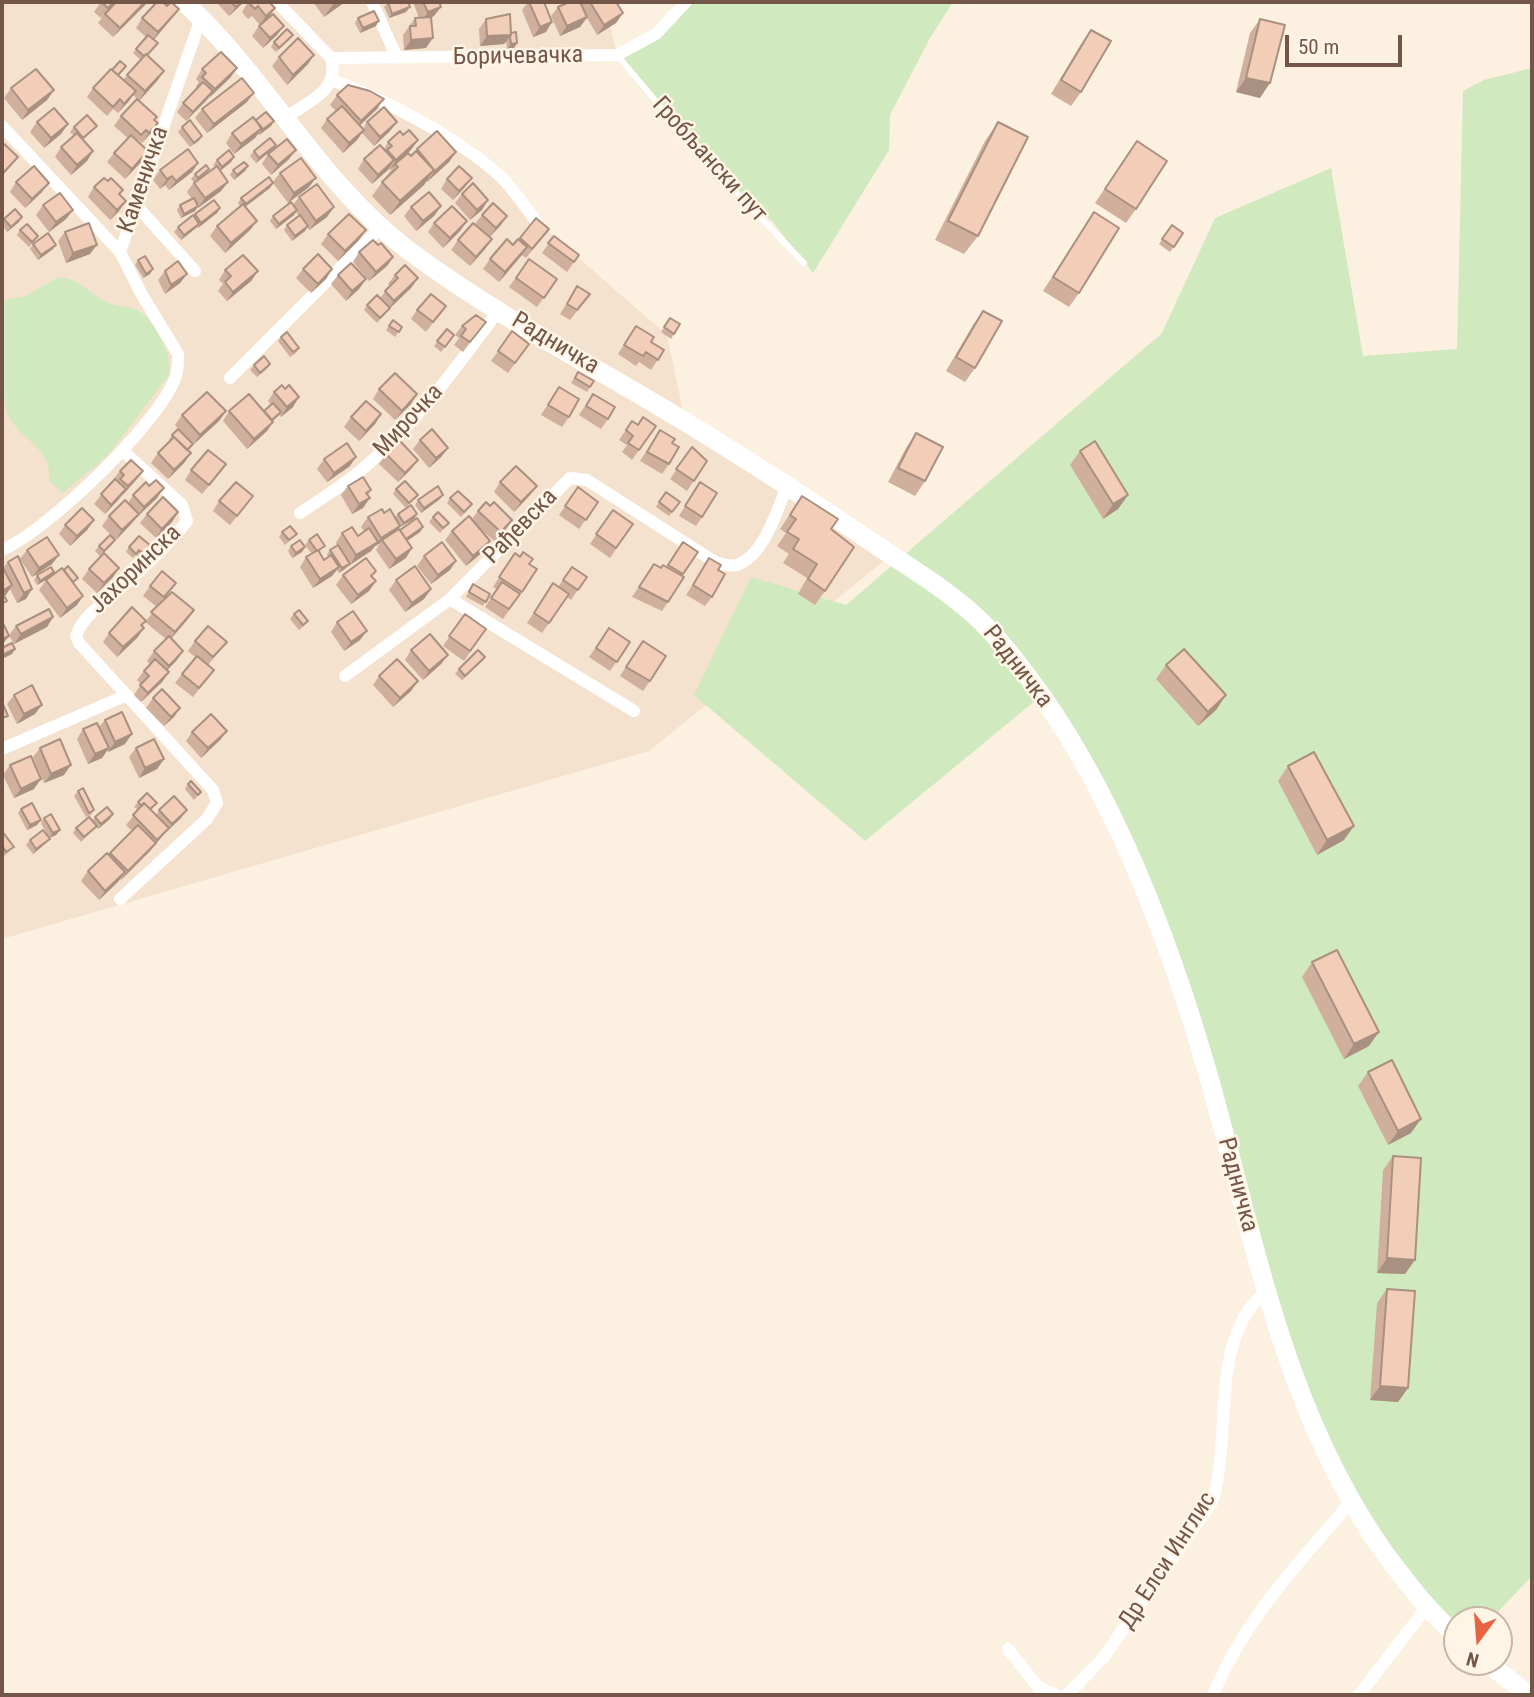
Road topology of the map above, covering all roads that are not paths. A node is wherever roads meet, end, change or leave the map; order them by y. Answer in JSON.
{"nodes":[{"id":1,"x":184,"y":2,"type":"edge"},
{"id":2,"x":277,"y":2,"type":"edge"},
{"id":3,"x":372,"y":2,"type":"edge"},
{"id":4,"x":686,"y":2,"type":"edge"},
{"id":5,"x":201,"y":18,"type":"junction"},
{"id":6,"x":617,"y":55,"type":"junction"},
{"id":7,"x":331,"y":58,"type":"junction"},
{"id":8,"x":397,"y":58,"type":"junction"},
{"id":9,"x":332,"y":80,"type":"junction"},
{"id":10,"x":286,"y":117,"type":"junction"},
{"id":11,"x":2,"y":126,"type":"edge"},
{"id":12,"x":135,"y":204,"type":"junction"},
{"id":13,"x":536,"y":221,"type":"edge"},
{"id":14,"x":381,"y":228,"type":"junction"},
{"id":15,"x":120,"y":252,"type":"junction"},
{"id":16,"x":804,"y":263,"type":"dead end"},
{"id":17,"x":195,"y":271,"type":"dead end"},
{"id":18,"x":499,"y":310,"type":"junction"},
{"id":19,"x":230,"y":378,"type":"dead end"},
{"id":20,"x":122,"y":450,"type":"junction"},
{"id":21,"x":788,"y":485,"type":"junction"},
{"id":22,"x":300,"y":513,"type":"dead end"},
{"id":23,"x":2,"y":550,"type":"edge"},
{"id":24,"x":450,"y":599,"type":"junction"},
{"id":25,"x":345,"y":676,"type":"dead end"},
{"id":26,"x":127,"y":695,"type":"junction"},
{"id":27,"x":634,"y":711,"type":"dead end"},
{"id":28,"x":2,"y":749,"type":"edge"},
{"id":29,"x":120,"y":899,"type":"dead end"},
{"id":30,"x":1265,"y":1292,"type":"junction"},
{"id":31,"x":1351,"y":1502,"type":"junction"},
{"id":32,"x":1427,"y":1607,"type":"junction"},
{"id":33,"x":1443,"y":1622,"type":"edge"},
{"id":34,"x":1008,"y":1648,"type":"dead end"},
{"id":35,"x":1504,"y":1676,"type":"edge"},
{"id":36,"x":1056,"y":1695,"type":"edge"},
{"id":37,"x":1067,"y":1695,"type":"edge"},
{"id":38,"x":1213,"y":1695,"type":"edge"},
{"id":39,"x":1359,"y":1695,"type":"edge"},
{"id":40,"x":1529,"y":1695,"type":"edge"}],
"edges":[{"from":1,"to":5,"type":"street","name":"Радничка"},
{"from":2,"to":7,"type":"street"},
{"from":3,"to":8,"type":"street"},
{"from":4,"to":6,"type":"street","name":"Боричевачка"},
{"from":5,"to":10,"type":"street","name":"Радничка"},
{"from":5,"to":12,"type":"street","name":"Каменичка"},
{"from":6,"to":8,"type":"street","name":"Боричевачка"},
{"from":6,"to":16,"type":"lane","name":"Гробљански пут"},
{"from":7,"to":8,"type":"street","name":"Боричевачка"},
{"from":7,"to":9,"type":"street"},
{"from":9,"to":10,"type":"street"},
{"from":9,"to":13,"type":"street"},
{"from":10,"to":14,"type":"street","name":"Радничка"},
{"from":11,"to":15,"type":"street"},
{"from":12,"to":15,"type":"street","name":"Каменичка"},
{"from":12,"to":17,"type":"street"},
{"from":14,"to":18,"type":"street","name":"Радничка"},
{"from":14,"to":19,"type":"street"},
{"from":15,"to":20,"type":"street","name":"Каменичка"},
{"from":18,"to":21,"type":"street","name":"Радничка"},
{"from":18,"to":22,"type":"street","name":"Мирочка"},
{"from":20,"to":23,"type":"street","name":"Каменичка"},
{"from":20,"to":26,"type":"street","name":"Јахоринска"},
{"from":21,"to":24,"type":"street","name":"Рађевска"},
{"from":21,"to":30,"type":"street","name":"Радничка"},
{"from":24,"to":25,"type":"street","name":"Рађевска"},
{"from":24,"to":27,"type":"street"},
{"from":26,"to":28,"type":"street"},
{"from":26,"to":29,"type":"street","name":"Јахоринска"},
{"from":30,"to":31,"type":"street","name":"Радничка"},
{"from":30,"to":37,"type":"street","name":"Др Елси Инглис"},
{"from":31,"to":32,"type":"street","name":"Радничка"},
{"from":31,"to":38,"type":"street"},
{"from":32,"to":33,"type":"street","name":"Радничка"},
{"from":32,"to":39,"type":"street"},
{"from":34,"to":36,"type":"street"},
{"from":35,"to":40,"type":"street"}]}
